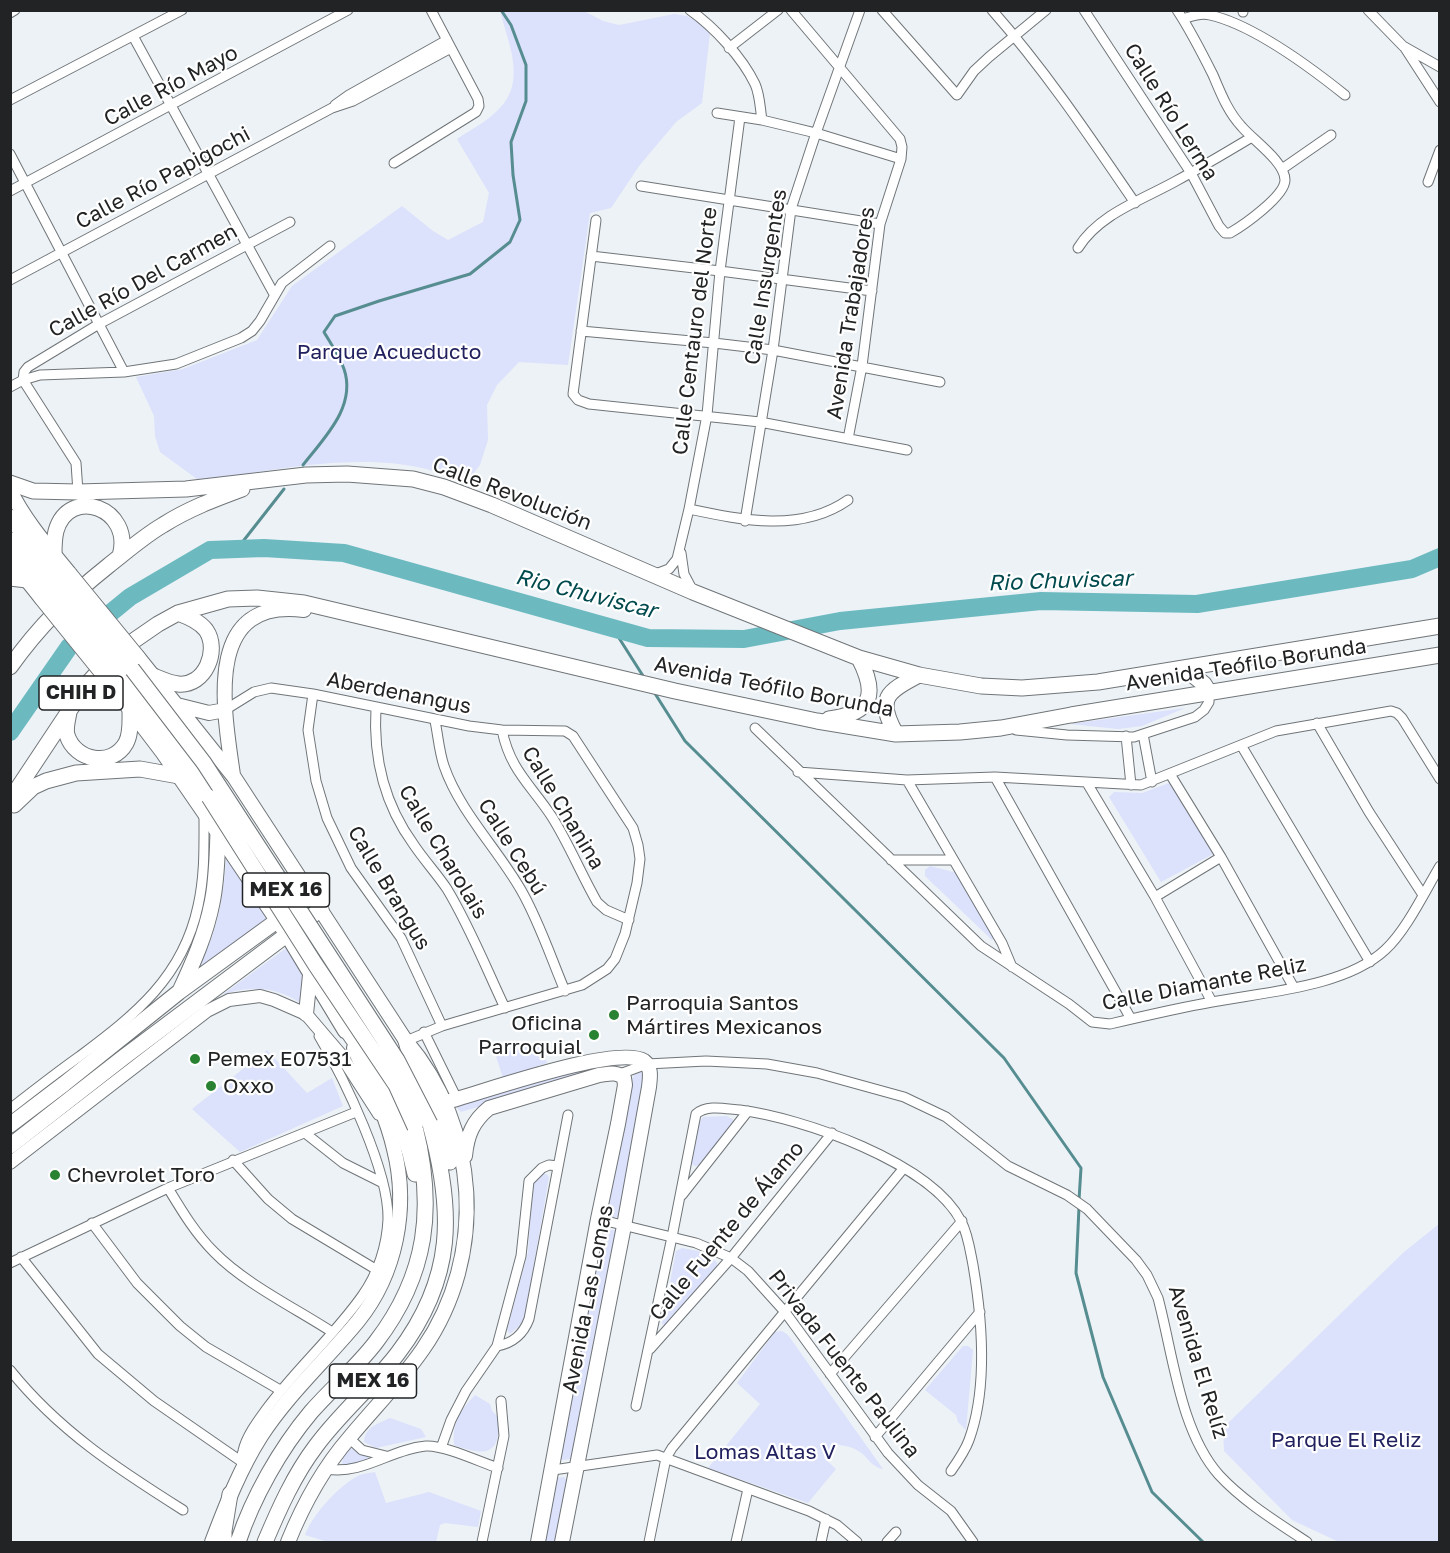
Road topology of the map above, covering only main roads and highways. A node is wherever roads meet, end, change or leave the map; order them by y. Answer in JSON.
{"nodes":[{"id":1,"x":268,"y":481,"type":"junction"},
{"id":2,"x":10,"y":483,"type":"edge"},
{"id":3,"x":10,"y":490,"type":"edge"},
{"id":4,"x":10,"y":517,"type":"edge"},
{"id":5,"x":10,"y":540,"type":"edge"},
{"id":6,"x":54,"y":555,"type":"junction"},
{"id":7,"x":120,"y":556,"type":"junction"},
{"id":8,"x":10,"y":557,"type":"edge"},
{"id":9,"x":10,"y":578,"type":"edge"},
{"id":10,"x":27,"y":580,"type":"junction"},
{"id":11,"x":53,"y":585,"type":"junction"},
{"id":12,"x":729,"y":606,"type":"joint"},
{"id":13,"x":178,"y":613,"type":"junction"},
{"id":14,"x":363,"y":617,"type":"junction"},
{"id":15,"x":1440,"y":626,"type":"edge"},
{"id":16,"x":17,"y":647,"type":"edge"},
{"id":17,"x":1440,"y":656,"type":"edge"},
{"id":18,"x":859,"y":658,"type":"junction"},
{"id":19,"x":10,"y":668,"type":"edge"},
{"id":20,"x":1185,"y":669,"type":"junction"},
{"id":21,"x":151,"y":675,"type":"junction"},
{"id":22,"x":918,"y":675,"type":"junction"},
{"id":23,"x":114,"y":677,"type":"junction"},
{"id":24,"x":1209,"y":692,"type":"junction"},
{"id":25,"x":177,"y":705,"type":"junction"},
{"id":26,"x":70,"y":709,"type":"junction"},
{"id":27,"x":225,"y":710,"type":"junction"},
{"id":28,"x":130,"y":711,"type":"junction"},
{"id":29,"x":817,"y":721,"type":"junction"},
{"id":30,"x":896,"y":734,"type":"junction"},
{"id":31,"x":179,"y":777,"type":"junction"},
{"id":32,"x":234,"y":777,"type":"junction"},
{"id":33,"x":10,"y":800,"type":"edge"},
{"id":34,"x":206,"y":805,"type":"junction"},
{"id":35,"x":10,"y":810,"type":"edge"},
{"id":36,"x":218,"y":832,"type":"junction"},
{"id":37,"x":311,"y":896,"type":"junction"},
{"id":38,"x":321,"y":909,"type":"junction"},
{"id":39,"x":278,"y":922,"type":"junction"},
{"id":40,"x":286,"y":935,"type":"junction"},
{"id":41,"x":310,"y":975,"type":"junction"},
{"id":42,"x":179,"y":992,"type":"junction"},
{"id":43,"x":306,"y":1014,"type":"road end"},
{"id":44,"x":341,"y":1022,"type":"junction"},
{"id":45,"x":406,"y":1041,"type":"junction"},
{"id":46,"x":647,"y":1064,"type":"joint"},
{"id":47,"x":451,"y":1100,"type":"junction"},
{"id":48,"x":10,"y":1125,"type":"edge"},
{"id":49,"x":10,"y":1146,"type":"edge"},
{"id":50,"x":464,"y":1167,"type":"junction"},
{"id":51,"x":446,"y":1206,"type":"junction"},
{"id":52,"x":426,"y":1215,"type":"junction"},
{"id":53,"x":230,"y":1494,"type":"junction"},
{"id":54,"x":212,"y":1542,"type":"edge"},
{"id":55,"x":224,"y":1542,"type":"edge"},
{"id":56,"x":238,"y":1542,"type":"edge"},
{"id":57,"x":265,"y":1542,"type":"edge"},
{"id":58,"x":288,"y":1542,"type":"edge"},
{"id":59,"x":538,"y":1542,"type":"edge"},
{"id":60,"x":562,"y":1542,"type":"edge"}],
"edges":[{"from":1,"to":2,"type":"main road"},
{"from":1,"to":7,"type":"main road"},
{"from":1,"to":12,"type":"main road","name":"Calle Revolución"},
{"from":3,"to":6,"type":"main road"},
{"from":4,"to":11,"type":"main road","number":"MEX 16"},
{"from":5,"to":11,"type":"main road","number":"MEX 16"},
{"from":6,"to":7,"type":"main road"},
{"from":6,"to":11,"type":"main road"},
{"from":7,"to":16,"type":"main road","number":"CHIH D"},
{"from":8,"to":10,"type":"main road"},
{"from":8,"to":11,"type":"main road"},
{"from":9,"to":10,"type":"main road"},
{"from":10,"to":11,"type":"main road"},
{"from":11,"to":21,"type":"main road","bridge":true},
{"from":11,"to":23,"type":"main road","number":"MEX 16","bridge":true},
{"from":11,"to":51,"type":"main road","number":"MEX 16","bridge":true},
{"from":12,"to":18,"type":"main road","name":"Avenida Teófilo Borunda"},
{"from":13,"to":14,"type":"main road","name":"Avenida Teófilo Borunda"},
{"from":13,"to":21,"type":"main road"},
{"from":13,"to":26,"type":"main road","number":"CHIH D"},
{"from":14,"to":27,"type":"main road"},
{"from":14,"to":29,"type":"main road","name":"Avenida Teófilo Borunda"},
{"from":15,"to":20,"type":"main road","name":"Avenida Teófilo Borunda"},
{"from":16,"to":19,"type":"main road","number":"CHIH D"},
{"from":17,"to":24,"type":"main road","name":"Avenida Teófilo Borunda"},
{"from":18,"to":22,"type":"main road","name":"Avenida Teófilo Borunda"},
{"from":18,"to":29,"type":"main road"},
{"from":20,"to":22,"type":"main road","name":"Avenida Teófilo Borunda"},
{"from":20,"to":24,"type":"main road"},
{"from":21,"to":25,"type":"main road"},
{"from":22,"to":30,"type":"main road"},
{"from":23,"to":28,"type":"main road"},
{"from":23,"to":34,"type":"main road","number":"MEX 16"},
{"from":24,"to":30,"type":"main road","name":"Avenida Teófilo Borunda"},
{"from":25,"to":27,"type":"main road"},
{"from":25,"to":32,"type":"main road"},
{"from":26,"to":28,"type":"main road"},
{"from":26,"to":33,"type":"main road","number":"CHIH D"},
{"from":27,"to":32,"type":"main road"},
{"from":28,"to":31,"type":"main road"},
{"from":29,"to":30,"type":"main road","name":"Avenida Teófilo Borunda"},
{"from":31,"to":34,"type":"main road"},
{"from":31,"to":35,"type":"main road"},
{"from":32,"to":37,"type":"main road"},
{"from":34,"to":36,"type":"main road"},
{"from":34,"to":52,"type":"main road","number":"MEX 16","bridge":true},
{"from":36,"to":39,"type":"main road"},
{"from":36,"to":42,"type":"main road"},
{"from":37,"to":38,"type":"main road"},
{"from":37,"to":39,"type":"main road"},
{"from":38,"to":40,"type":"main road"},
{"from":38,"to":45,"type":"main road"},
{"from":39,"to":40,"type":"main road"},
{"from":39,"to":42,"type":"main road"},
{"from":40,"to":41,"type":"main road"},
{"from":40,"to":49,"type":"main road"},
{"from":41,"to":43,"type":"main road"},
{"from":41,"to":44,"type":"main road"},
{"from":42,"to":48,"type":"main road"},
{"from":44,"to":52,"type":"main road"},
{"from":44,"to":53,"type":"main road"},
{"from":45,"to":47,"type":"main road"},
{"from":45,"to":51,"type":"main road"},
{"from":46,"to":47,"type":"main road","name":"Avenida El Relíz"},
{"from":46,"to":60,"type":"main road","name":"Avenida Las Lomas"},
{"from":47,"to":50,"type":"main road"},
{"from":50,"to":58,"type":"main road"},
{"from":50,"to":59,"type":"main road","name":"Avenida Las Lomas"},
{"from":51,"to":57,"type":"main road","number":"MEX 16"},
{"from":52,"to":56,"type":"main road","number":"MEX 16"},
{"from":53,"to":54,"type":"main road"},
{"from":53,"to":55,"type":"main road"}]}
